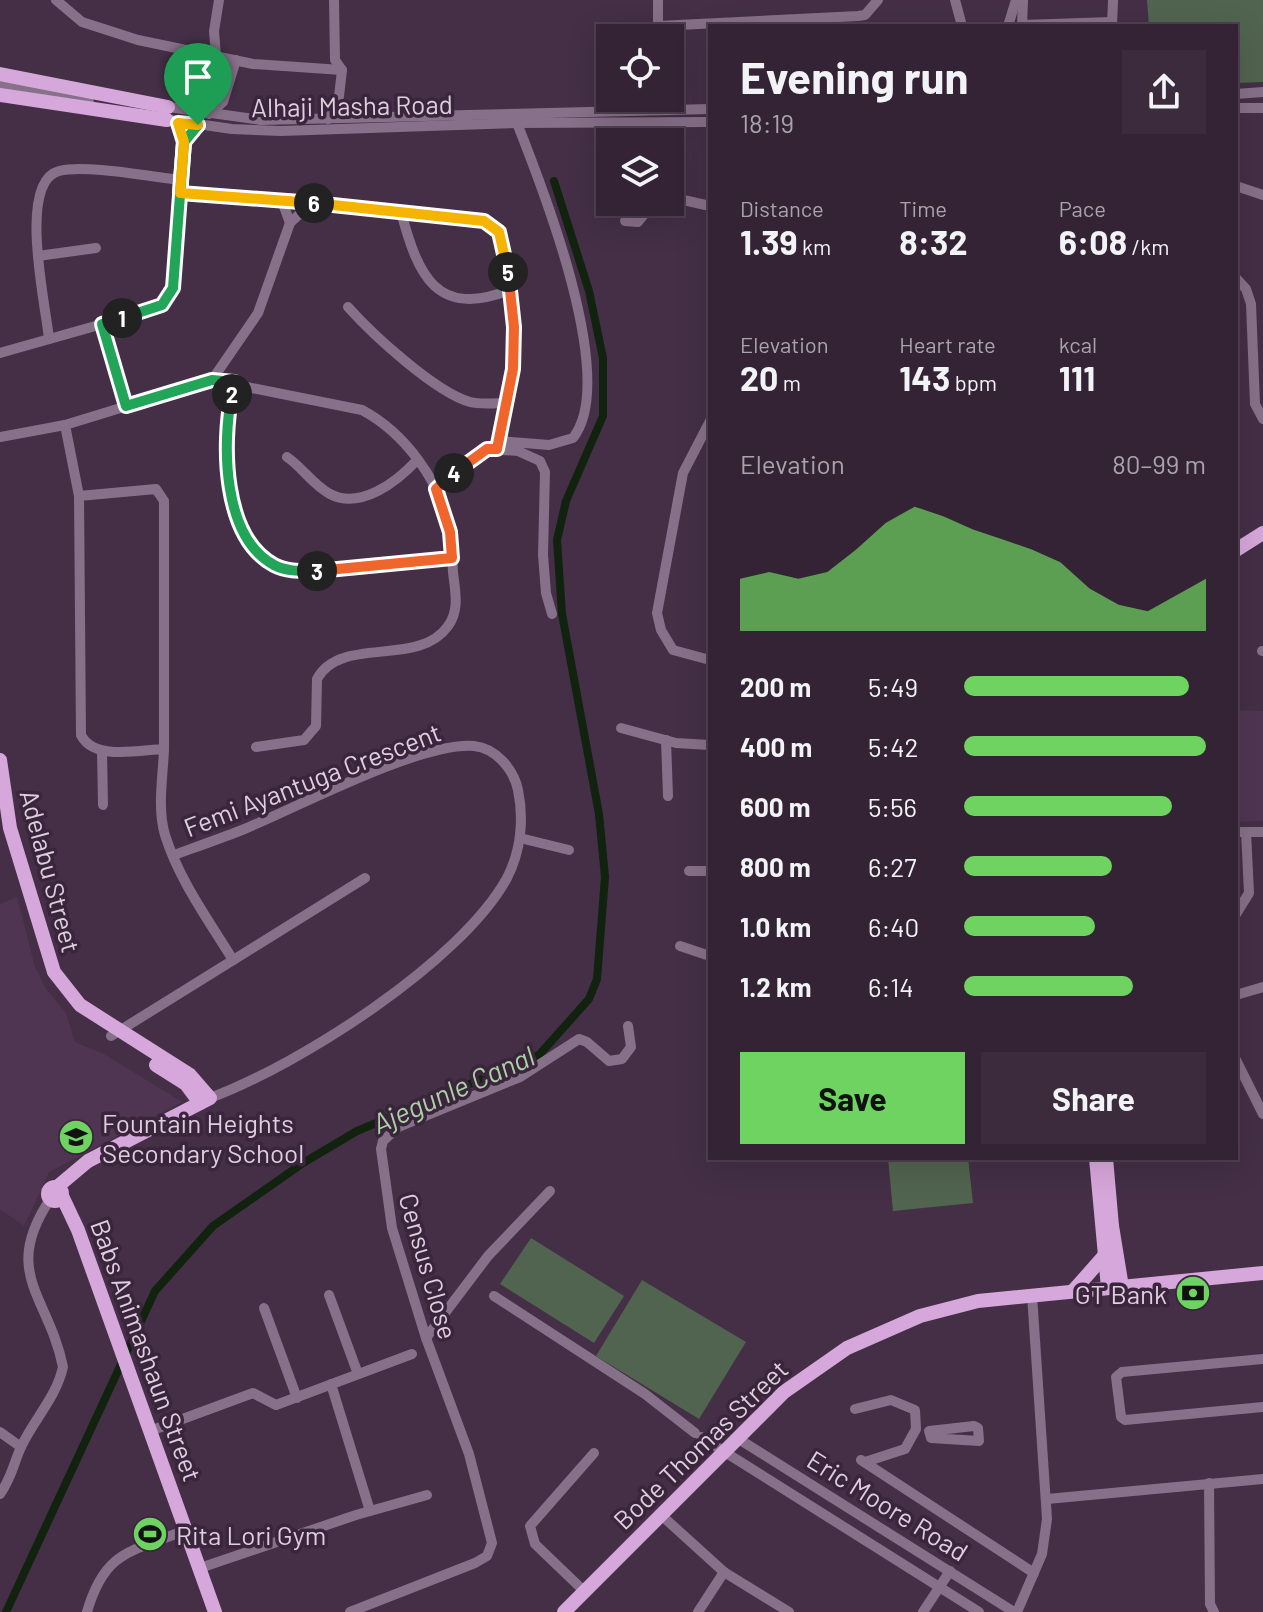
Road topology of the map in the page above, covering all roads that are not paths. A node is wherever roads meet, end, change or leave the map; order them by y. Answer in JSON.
{"nodes":[{"id":1,"x":56,"y":0,"type":"edge"},
{"id":2,"x":219,"y":0,"type":"edge"},
{"id":3,"x":334,"y":0,"type":"edge"},
{"id":4,"x":658,"y":0,"type":"edge"},
{"id":5,"x":878,"y":0,"type":"edge"},
{"id":6,"x":955,"y":0,"type":"edge"},
{"id":7,"x":1016,"y":0,"type":"edge"},
{"id":8,"x":1023,"y":0,"type":"edge"},
{"id":9,"x":1113,"y":0,"type":"edge"},
{"id":10,"x":658,"y":24,"type":"edge"},
{"id":11,"x":759,"y":24,"type":"edge"},
{"id":12,"x":961,"y":24,"type":"edge"},
{"id":13,"x":1009,"y":24,"type":"edge"},
{"id":14,"x":1022,"y":24,"type":"edge"},
{"id":15,"x":1112,"y":24,"type":"edge"},
{"id":16,"x":708,"y":28,"type":"edge"},
{"id":17,"x":684,"y":30,"type":"edge"},
{"id":18,"x":216,"y":56,"type":"junction"},
{"id":19,"x":236,"y":60,"type":"junction"},
{"id":20,"x":342,"y":70,"type":"junction"},
{"id":21,"x":0,"y":74,"type":"edge"},
{"id":22,"x":0,"y":80,"type":"edge"},
{"id":23,"x":0,"y":86,"type":"edge"},
{"id":24,"x":1263,"y":92,"type":"edge"},
{"id":25,"x":1239,"y":93,"type":"edge"},
{"id":26,"x":0,"y":95,"type":"edge"},
{"id":27,"x":85,"y":98,"type":"junction"},
{"id":28,"x":223,"y":102,"type":"junction"},
{"id":29,"x":338,"y":105,"type":"junction"},
{"id":30,"x":1263,"y":108,"type":"edge"},
{"id":31,"x":684,"y":109,"type":"edge"},
{"id":32,"x":708,"y":109,"type":"edge"},
{"id":33,"x":1239,"y":109,"type":"edge"},
{"id":34,"x":610,"y":112,"type":"edge"},
{"id":35,"x":209,"y":114,"type":"junction"},
{"id":36,"x":562,"y":116,"type":"junction"},
{"id":37,"x":171,"y":117,"type":"junction"},
{"id":38,"x":235,"y":117,"type":"junction"},
{"id":39,"x":328,"y":119,"type":"junction"},
{"id":40,"x":350,"y":119,"type":"junction"},
{"id":41,"x":521,"y":119,"type":"junction"},
{"id":42,"x":708,"y":122,"type":"edge"},
{"id":43,"x":198,"y":125,"type":"junction"},
{"id":44,"x":184,"y":142,"type":"junction"},
{"id":45,"x":181,"y":180,"type":"junction"},
{"id":46,"x":1238,"y":187,"type":"edge"},
{"id":47,"x":180,"y":193,"type":"junction"},
{"id":48,"x":1263,"y":195,"type":"edge"},
{"id":49,"x":684,"y":200,"type":"edge"},
{"id":50,"x":282,"y":201,"type":"junction"},
{"id":51,"x":311,"y":203,"type":"junction"},
{"id":52,"x":708,"y":206,"type":"edge"},
{"id":53,"x":401,"y":212,"type":"junction"},
{"id":54,"x":643,"y":216,"type":"edge"},
{"id":55,"x":625,"y":221,"type":"dead end"},
{"id":56,"x":290,"y":223,"type":"junction"},
{"id":57,"x":96,"y":248,"type":"dead end"},
{"id":58,"x":38,"y":256,"type":"junction"},
{"id":59,"x":1238,"y":280,"type":"edge"},
{"id":60,"x":510,"y":290,"type":"junction"},
{"id":61,"x":348,"y":307,"type":"dead end"},
{"id":62,"x":102,"y":324,"type":"junction"},
{"id":63,"x":49,"y":339,"type":"junction"},
{"id":64,"x":0,"y":353,"type":"edge"},
{"id":65,"x":212,"y":380,"type":"junction"},
{"id":66,"x":234,"y":382,"type":"junction"},
{"id":67,"x":508,"y":403,"type":"junction"},
{"id":68,"x":126,"y":406,"type":"junction"},
{"id":69,"x":1263,"y":419,"type":"edge"},
{"id":70,"x":65,"y":425,"type":"junction"},
{"id":71,"x":708,"y":425,"type":"edge"},
{"id":72,"x":0,"y":437,"type":"edge"},
{"id":73,"x":498,"y":445,"type":"junction"},
{"id":74,"x":549,"y":445,"type":"junction"},
{"id":75,"x":287,"y":457,"type":"dead end"},
{"id":76,"x":417,"y":460,"type":"junction"},
{"id":77,"x":540,"y":461,"type":"junction"},
{"id":78,"x":436,"y":489,"type":"junction"},
{"id":79,"x":79,"y":496,"type":"junction"},
{"id":80,"x":1263,"y":533,"type":"edge"},
{"id":81,"x":1238,"y":549,"type":"edge"},
{"id":82,"x":452,"y":558,"type":"junction"},
{"id":83,"x":552,"y":614,"type":"dead end"},
{"id":84,"x":708,"y":659,"type":"edge"},
{"id":85,"x":621,"y":728,"type":"dead end"},
{"id":86,"x":666,"y":740,"type":"junction"},
{"id":87,"x":708,"y":745,"type":"edge"},
{"id":88,"x":256,"y":747,"type":"dead end"},
{"id":89,"x":164,"y":749,"type":"junction"},
{"id":90,"x":102,"y":751,"type":"junction"},
{"id":91,"x":0,"y":760,"type":"edge"},
{"id":92,"x":668,"y":796,"type":"dead end"},
{"id":93,"x":103,"y":805,"type":"dead end"},
{"id":94,"x":3,"y":825,"type":"edge"},
{"id":95,"x":1241,"y":832,"type":"edge"},
{"id":96,"x":1263,"y":832,"type":"edge"},
{"id":97,"x":520,"y":838,"type":"junction"},
{"id":98,"x":569,"y":850,"type":"dead end"},
{"id":99,"x":174,"y":855,"type":"junction"},
{"id":100,"x":689,"y":871,"type":"dead end"},
{"id":101,"x":708,"y":871,"type":"edge"},
{"id":102,"x":365,"y":878,"type":"dead end"},
{"id":103,"x":1238,"y":911,"type":"edge"},
{"id":104,"x":680,"y":946,"type":"dead end"},
{"id":105,"x":708,"y":955,"type":"edge"},
{"id":106,"x":233,"y":960,"type":"junction"},
{"id":107,"x":1263,"y":987,"type":"edge"},
{"id":108,"x":1238,"y":994,"type":"edge"},
{"id":109,"x":628,"y":1026,"type":"dead end"},
{"id":110,"x":115,"y":1034,"type":"junction"},
{"id":111,"x":1238,"y":1064,"type":"edge"},
{"id":112,"x":210,"y":1098,"type":"junction"},
{"id":113,"x":1263,"y":1114,"type":"edge"},
{"id":114,"x":1096,"y":1160,"type":"edge"},
{"id":115,"x":1106,"y":1160,"type":"edge"},
{"id":116,"x":550,"y":1191,"type":"dead end"},
{"id":117,"x":56,"y":1194,"type":"junction"},
{"id":118,"x":1110,"y":1254,"type":"junction"},
{"id":119,"x":1263,"y":1273,"type":"edge"},
{"id":120,"x":1145,"y":1285,"type":"junction"},
{"id":121,"x":1115,"y":1288,"type":"junction"},
{"id":122,"x":1074,"y":1290,"type":"junction"},
{"id":123,"x":329,"y":1295,"type":"dead end"},
{"id":124,"x":1032,"y":1295,"type":"junction"},
{"id":125,"x":494,"y":1296,"type":"dead end"},
{"id":126,"x":264,"y":1308,"type":"dead end"},
{"id":127,"x":426,"y":1338,"type":"junction"},
{"id":128,"x":412,"y":1354,"type":"dead end"},
{"id":129,"x":1263,"y":1359,"type":"edge"},
{"id":130,"x":358,"y":1374,"type":"junction"},
{"id":131,"x":331,"y":1384,"type":"junction"},
{"id":132,"x":297,"y":1398,"type":"junction"},
{"id":133,"x":1263,"y":1407,"type":"edge"},
{"id":134,"x":855,"y":1409,"type":"dead end"},
{"id":135,"x":150,"y":1431,"type":"junction"},
{"id":136,"x":929,"y":1431,"type":"dead end"},
{"id":137,"x":0,"y":1432,"type":"edge"},
{"id":138,"x":737,"y":1438,"type":"junction"},
{"id":139,"x":21,"y":1447,"type":"junction"},
{"id":140,"x":905,"y":1449,"type":"junction"},
{"id":141,"x":723,"y":1451,"type":"junction"},
{"id":142,"x":594,"y":1453,"type":"dead end"},
{"id":143,"x":1263,"y":1479,"type":"edge"},
{"id":144,"x":1209,"y":1483,"type":"junction"},
{"id":145,"x":0,"y":1494,"type":"edge"},
{"id":146,"x":427,"y":1495,"type":"dead end"},
{"id":147,"x":1047,"y":1499,"type":"junction"},
{"id":148,"x":370,"y":1511,"type":"junction"},
{"id":149,"x":660,"y":1514,"type":"junction"},
{"id":150,"x":186,"y":1530,"type":"junction"},
{"id":151,"x":200,"y":1568,"type":"junction"},
{"id":152,"x":950,"y":1571,"type":"junction"},
{"id":153,"x":724,"y":1572,"type":"junction"},
{"id":154,"x":1034,"y":1573,"type":"junction"},
{"id":155,"x":939,"y":1584,"type":"junction"},
{"id":156,"x":585,"y":1592,"type":"junction"},
{"id":157,"x":87,"y":1612,"type":"edge"},
{"id":158,"x":215,"y":1612,"type":"edge"},
{"id":159,"x":350,"y":1612,"type":"edge"},
{"id":160,"x":564,"y":1612,"type":"edge"},
{"id":161,"x":698,"y":1612,"type":"edge"},
{"id":162,"x":789,"y":1612,"type":"edge"},
{"id":163,"x":923,"y":1612,"type":"edge"},
{"id":164,"x":979,"y":1612,"type":"edge"},
{"id":165,"x":1016,"y":1612,"type":"edge"},
{"id":166,"x":1214,"y":1612,"type":"edge"}],
"edges":[{"from":1,"to":18,"type":"street"},
{"from":2,"to":18,"type":"street"},
{"from":3,"to":20,"type":"street"},
{"from":4,"to":10,"type":"street"},
{"from":5,"to":11,"type":"street"},
{"from":6,"to":12,"type":"street"},
{"from":7,"to":13,"type":"street"},
{"from":8,"to":14,"type":"street"},
{"from":9,"to":15,"type":"street"},
{"from":16,"to":17,"type":"street"},
{"from":18,"to":19,"type":"street"},
{"from":19,"to":20,"type":"street"},
{"from":19,"to":28,"type":"street"},
{"from":20,"to":29,"type":"street"},
{"from":21,"to":37,"type":"main road"},
{"from":22,"to":27,"type":"street","name":"Alhaji Masha Road"},
{"from":23,"to":27,"type":"street","name":"Alhaji Masha Road"},
{"from":24,"to":25,"type":"street"},
{"from":26,"to":37,"type":"main road"},
{"from":27,"to":37,"type":"street","name":"Alhaji Masha Road"},
{"from":28,"to":35,"type":"street"},
{"from":28,"to":38,"type":"street"},
{"from":29,"to":39,"type":"street"},
{"from":29,"to":40,"type":"street"},
{"from":30,"to":33,"type":"street"},
{"from":31,"to":32,"type":"street","name":"Alhaji Masha Road"},
{"from":34,"to":36,"type":"street","name":"Alhaji Masha Road"},
{"from":35,"to":37,"type":"street","name":"Alhaji Masha Road"},
{"from":35,"to":38,"type":"street","name":"Alhaji Masha Road"},
{"from":36,"to":41,"type":"street","name":"Alhaji Masha Road"},
{"from":36,"to":42,"type":"street","name":"Alhaji Masha Road"},
{"from":37,"to":43,"type":"street","name":"Alhaji Masha Road"},
{"from":37,"to":44,"type":"street"},
{"from":38,"to":39,"type":"street","name":"Alhaji Masha Road"},
{"from":39,"to":40,"type":"street","name":"Alhaji Masha Road"},
{"from":40,"to":41,"type":"street","name":"Alhaji Masha Road"},
{"from":41,"to":43,"type":"street","name":"Alhaji Masha Road"},
{"from":41,"to":74,"type":"street"},
{"from":43,"to":44,"type":"street"},
{"from":44,"to":45,"type":"street"},
{"from":45,"to":47,"type":"street"},
{"from":45,"to":58,"type":"street"},
{"from":46,"to":48,"type":"street"},
{"from":47,"to":50,"type":"street"},
{"from":47,"to":62,"type":"street"},
{"from":49,"to":52,"type":"street"},
{"from":50,"to":51,"type":"street"},
{"from":50,"to":56,"type":"street"},
{"from":51,"to":53,"type":"street"},
{"from":51,"to":56,"type":"street"},
{"from":53,"to":60,"type":"street"},
{"from":53,"to":60,"type":"street"},
{"from":54,"to":55,"type":"street"},
{"from":56,"to":65,"type":"street"},
{"from":57,"to":58,"type":"street"},
{"from":58,"to":63,"type":"street"},
{"from":59,"to":69,"type":"street"},
{"from":60,"to":67,"type":"street"},
{"from":61,"to":67,"type":"street"},
{"from":62,"to":63,"type":"street"},
{"from":62,"to":68,"type":"street"},
{"from":63,"to":64,"type":"street"},
{"from":65,"to":66,"type":"street"},
{"from":65,"to":68,"type":"street"},
{"from":66,"to":76,"type":"street"},
{"from":66,"to":82,"type":"street"},
{"from":67,"to":73,"type":"street"},
{"from":68,"to":70,"type":"street"},
{"from":70,"to":72,"type":"street"},
{"from":70,"to":79,"type":"street"},
{"from":71,"to":84,"type":"street"},
{"from":73,"to":74,"type":"street"},
{"from":73,"to":77,"type":"street"},
{"from":73,"to":78,"type":"street"},
{"from":74,"to":77,"type":"street"},
{"from":75,"to":76,"type":"street"},
{"from":76,"to":78,"type":"street"},
{"from":77,"to":83,"type":"street"},
{"from":78,"to":82,"type":"street"},
{"from":79,"to":89,"type":"street"},
{"from":79,"to":90,"type":"street"},
{"from":80,"to":81,"type":"main road"},
{"from":82,"to":88,"type":"street"},
{"from":85,"to":86,"type":"street"},
{"from":86,"to":87,"type":"street"},
{"from":86,"to":92,"type":"street"},
{"from":89,"to":90,"type":"street"},
{"from":89,"to":99,"type":"street"},
{"from":90,"to":93,"type":"street"},
{"from":91,"to":94,"type":"main road","name":"Adelabu Street"},
{"from":94,"to":110,"type":"main road","name":"Adelabu Street"},
{"from":95,"to":96,"type":"street"},
{"from":95,"to":103,"type":"street"},
{"from":97,"to":98,"type":"street"},
{"from":97,"to":99,"type":"street","name":"Femi Ayantuga Crescent"},
{"from":97,"to":112,"type":"street","name":"Femi Ayantuga Crescent"},
{"from":99,"to":106,"type":"street"},
{"from":100,"to":101,"type":"street"},
{"from":102,"to":106,"type":"street"},
{"from":104,"to":105,"type":"street"},
{"from":106,"to":110,"type":"street"},
{"from":107,"to":108,"type":"street"},
{"from":109,"to":127,"type":"street","name":"Census Close"},
{"from":110,"to":112,"type":"main road","name":"Adelabu Street"},
{"from":111,"to":113,"type":"street"},
{"from":112,"to":117,"type":"main road"},
{"from":114,"to":118,"type":"main road"},
{"from":115,"to":118,"type":"main road"},
{"from":116,"to":127,"type":"street"},
{"from":117,"to":135,"type":"main road","name":"Babs Animashaun Street"},
{"from":117,"to":139,"type":"street"},
{"from":118,"to":120,"type":"main road"},
{"from":118,"to":121,"type":"main road"},
{"from":118,"to":122,"type":"main road"},
{"from":119,"to":120,"type":"main road","name":"Bode Thomas Street"},
{"from":120,"to":121,"type":"main road","name":"Bode Thomas Street"},
{"from":121,"to":122,"type":"main road","name":"Bode Thomas Street"},
{"from":122,"to":124,"type":"main road","name":"Bode Thomas Street"},
{"from":123,"to":130,"type":"street"},
{"from":124,"to":138,"type":"main road","name":"Bode Thomas Street"},
{"from":124,"to":147,"type":"street"},
{"from":125,"to":141,"type":"street","name":"Eric Moore Road"},
{"from":126,"to":132,"type":"street"},
{"from":127,"to":159,"type":"street","name":"Census Close"},
{"from":128,"to":130,"type":"street"},
{"from":129,"to":133,"type":"street"},
{"from":130,"to":131,"type":"street"},
{"from":131,"to":132,"type":"street"},
{"from":131,"to":148,"type":"street"},
{"from":132,"to":135,"type":"street"},
{"from":134,"to":140,"type":"street"},
{"from":135,"to":150,"type":"main road","name":"Babs Animashaun Street"},
{"from":136,"to":140,"type":"street"},
{"from":137,"to":139,"type":"street"},
{"from":138,"to":141,"type":"main road","name":"Bode Thomas Street"},
{"from":138,"to":152,"type":"street","name":"Eric Moore Road"},
{"from":139,"to":145,"type":"street"},
{"from":140,"to":154,"type":"street"},
{"from":141,"to":149,"type":"main road","name":"Bode Thomas Street"},
{"from":141,"to":155,"type":"street","name":"Eric Moore Road"},
{"from":142,"to":156,"type":"street"},
{"from":143,"to":144,"type":"street"},
{"from":144,"to":147,"type":"street"},
{"from":144,"to":166,"type":"street"},
{"from":146,"to":148,"type":"street"},
{"from":147,"to":154,"type":"street"},
{"from":148,"to":151,"type":"street"},
{"from":149,"to":153,"type":"street"},
{"from":149,"to":156,"type":"main road","name":"Bode Thomas Street"},
{"from":150,"to":151,"type":"main road","name":"Babs Animashaun Street"},
{"from":150,"to":157,"type":"street"},
{"from":151,"to":158,"type":"main road","name":"Babs Animashaun Street"},
{"from":152,"to":155,"type":"street"},
{"from":152,"to":165,"type":"street","name":"Eric Moore Road"},
{"from":153,"to":161,"type":"street"},
{"from":153,"to":162,"type":"street"},
{"from":154,"to":165,"type":"street"},
{"from":155,"to":163,"type":"street"},
{"from":155,"to":164,"type":"street","name":"Eric Moore Road"},
{"from":156,"to":160,"type":"main road","name":"Bode Thomas Street"}]}
